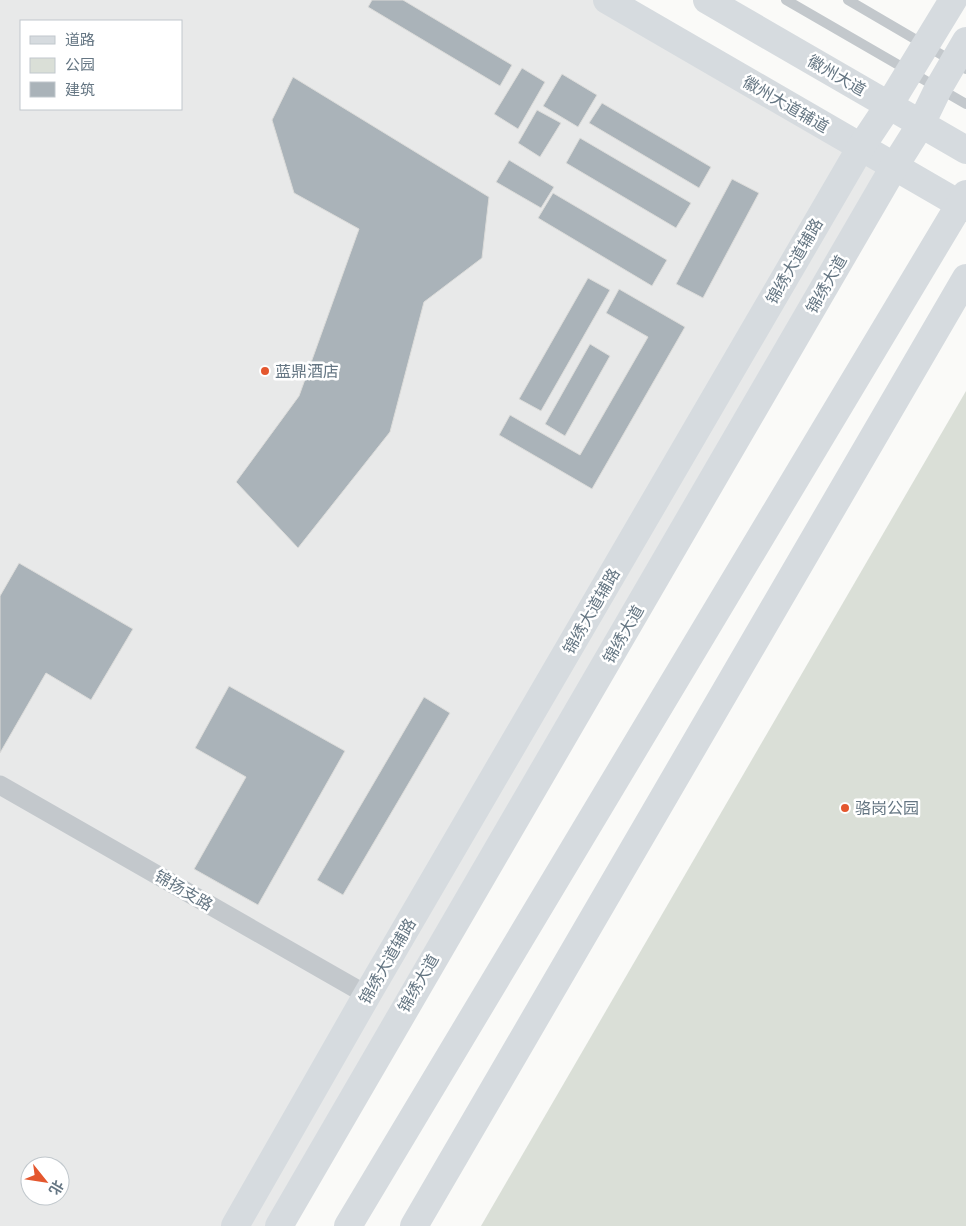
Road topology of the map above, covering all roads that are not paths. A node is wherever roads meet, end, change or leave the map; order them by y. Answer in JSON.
{"nodes":[{"id":1,"x":607,"y":0,"type":"edge"},
{"id":2,"x":707,"y":0,"type":"edge"},
{"id":3,"x":786,"y":0,"type":"edge"},
{"id":4,"x":848,"y":0,"type":"edge"},
{"id":5,"x":952,"y":5,"type":"edge"},
{"id":6,"x":925,"y":45,"type":"junction"},
{"id":7,"x":962,"y":57,"type":"edge"},
{"id":8,"x":908,"y":71,"type":"junction"},
{"id":9,"x":938,"y":89,"type":"junction"},
{"id":10,"x":966,"y":104,"type":"edge"},
{"id":11,"x":889,"y":105,"type":"junction"},
{"id":12,"x":921,"y":124,"type":"junction"},
{"id":13,"x":860,"y":147,"type":"junction"},
{"id":14,"x":966,"y":150,"type":"edge"},
{"id":15,"x":894,"y":167,"type":"junction"},
{"id":16,"x":964,"y":202,"type":"edge"},
{"id":17,"x":966,"y":278,"type":"edge"},
{"id":18,"x":0,"y":785,"type":"edge"},
{"id":19,"x":367,"y":995,"type":"junction"},
{"id":20,"x":472,"y":1127,"type":"junction"},
{"id":21,"x":235,"y":1226,"type":"edge"},
{"id":22,"x":279,"y":1226,"type":"edge"},
{"id":23,"x":348,"y":1226,"type":"edge"},
{"id":24,"x":398,"y":1226,"type":"edge"},
{"id":25,"x":414,"y":1226,"type":"edge"}],
"edges":[{"from":1,"to":13,"type":"main road","name":"徽州大道辅道"},
{"from":2,"to":11,"type":"main road","name":"徽州大道"},
{"from":3,"to":8,"type":"lane"},
{"from":4,"to":6,"type":"lane"},
{"from":5,"to":6,"type":"main road","name":"锦绣大道辅路"},
{"from":6,"to":7,"type":"lane"},
{"from":6,"to":8,"type":"main road","name":"锦绣大道辅路"},
{"from":7,"to":9,"type":"main road","name":"锦绣大道"},
{"from":8,"to":9,"type":"lane"},
{"from":8,"to":11,"type":"main road","name":"锦绣大道辅路"},
{"from":9,"to":10,"type":"lane"},
{"from":9,"to":12,"type":"main road","name":"锦绣大道"},
{"from":11,"to":12,"type":"main road","name":"徽州大道"},
{"from":11,"to":13,"type":"main road","name":"锦绣大道辅路"},
{"from":12,"to":14,"type":"main road","name":"徽州大道"},
{"from":12,"to":15,"type":"main road","name":"锦绣大道"},
{"from":13,"to":15,"type":"main road","name":"徽州大道辅道"},
{"from":13,"to":19,"type":"main road","name":"锦绣大道辅路"},
{"from":15,"to":16,"type":"main road","name":"徽州大道辅道"},
{"from":15,"to":22,"type":"main road","name":"锦绣大道"},
{"from":16,"to":23,"type":"main road"},
{"from":17,"to":20,"type":"main road"},
{"from":18,"to":19,"type":"street","name":"锦扬支路"},
{"from":19,"to":21,"type":"main road","name":"锦绣大道辅路"},
{"from":20,"to":24,"type":"main road"},
{"from":20,"to":25,"type":"main road"}]}
